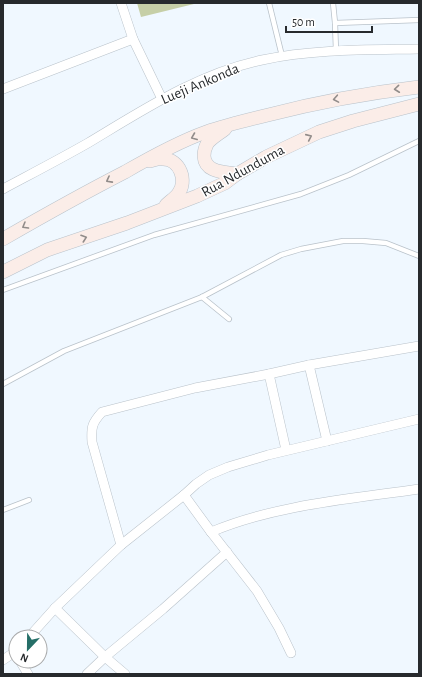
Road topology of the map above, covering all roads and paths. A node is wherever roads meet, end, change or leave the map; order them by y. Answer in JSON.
{"nodes":[{"id":1,"x":121,"y":3,"type":"edge"},
{"id":2,"x":269,"y":3,"type":"edge"},
{"id":3,"x":333,"y":3,"type":"edge"},
{"id":4,"x":419,"y":20,"type":"edge"},
{"id":5,"x":336,"y":22,"type":"junction"},
{"id":6,"x":133,"y":39,"type":"junction"},
{"id":7,"x":419,"y":49,"type":"edge"},
{"id":8,"x":336,"y":51,"type":"junction"},
{"id":9,"x":282,"y":56,"type":"junction"},
{"id":10,"x":419,"y":87,"type":"edge"},
{"id":11,"x":3,"y":89,"type":"edge"},
{"id":12,"x":162,"y":99,"type":"junction"},
{"id":13,"x":419,"y":104,"type":"edge"},
{"id":14,"x":231,"y":124,"type":"junction"},
{"id":15,"x":419,"y":141,"type":"edge"},
{"id":16,"x":143,"y":162,"type":"junction"},
{"id":17,"x":237,"y":174,"type":"junction"},
{"id":18,"x":3,"y":189,"type":"edge"},
{"id":19,"x":162,"y":209,"type":"junction"},
{"id":20,"x":3,"y":239,"type":"edge"},
{"id":21,"x":419,"y":256,"type":"edge"},
{"id":22,"x":3,"y":272,"type":"edge"},
{"id":23,"x":3,"y":290,"type":"edge"},
{"id":24,"x":202,"y":297,"type":"junction"},
{"id":25,"x":229,"y":319,"type":"dead end"},
{"id":26,"x":419,"y":346,"type":"edge"},
{"id":27,"x":309,"y":365,"type":"junction"},
{"id":28,"x":269,"y":374,"type":"junction"},
{"id":29,"x":3,"y":384,"type":"edge"},
{"id":30,"x":419,"y":420,"type":"edge"},
{"id":31,"x":327,"y":441,"type":"junction"},
{"id":32,"x":286,"y":450,"type":"junction"},
{"id":33,"x":419,"y":489,"type":"edge"},
{"id":34,"x":184,"y":495,"type":"junction"},
{"id":35,"x":29,"y":500,"type":"dead end"},
{"id":36,"x":3,"y":510,"type":"edge"},
{"id":37,"x":210,"y":532,"type":"junction"},
{"id":38,"x":121,"y":545,"type":"junction"},
{"id":39,"x":227,"y":552,"type":"junction"},
{"id":40,"x":55,"y":608,"type":"junction"},
{"id":41,"x":36,"y":629,"type":"edge"},
{"id":42,"x":291,"y":653,"type":"dead end"},
{"id":43,"x":105,"y":657,"type":"junction"},
{"id":44,"x":87,"y":674,"type":"edge"},
{"id":45,"x":125,"y":674,"type":"edge"}],
"edges":[{"from":1,"to":6,"type":"street"},
{"from":2,"to":9,"type":"lane"},
{"from":3,"to":5,"type":"lane"},
{"from":4,"to":5,"type":"lane"},
{"from":5,"to":8,"type":"lane"},
{"from":6,"to":11,"type":"street"},
{"from":6,"to":12,"type":"street"},
{"from":7,"to":8,"type":"street","name":"Lueji Ankonda"},
{"from":8,"to":9,"type":"street","name":"Lueji Ankonda"},
{"from":9,"to":12,"type":"street","name":"Lueji Ankonda"},
{"from":10,"to":14,"type":"main road","one_way":true},
{"from":12,"to":18,"type":"street","name":"Lueji Ankonda"},
{"from":17,"to":13,"type":"main road","name":"Rua Ndunduma","one_way":true},
{"from":14,"to":16,"type":"main road","one_way":true},
{"from":14,"to":17,"type":"main road"},
{"from":15,"to":23,"type":"lane"},
{"from":16,"to":19,"type":"main road"},
{"from":16,"to":20,"type":"main road","one_way":true},
{"from":17,"to":19,"type":"main road","name":"Rua Ndunduma"},
{"from":22,"to":19,"type":"main road","name":"Rua Ndunduma","one_way":true},
{"from":21,"to":24,"type":"lane"},
{"from":24,"to":25,"type":"lane"},
{"from":24,"to":29,"type":"lane"},
{"from":26,"to":27,"type":"street"},
{"from":27,"to":28,"type":"street"},
{"from":27,"to":31,"type":"street"},
{"from":28,"to":32,"type":"street"},
{"from":28,"to":38,"type":"street"},
{"from":30,"to":31,"type":"street"},
{"from":31,"to":32,"type":"street"},
{"from":32,"to":34,"type":"street"},
{"from":33,"to":37,"type":"street"},
{"from":34,"to":37,"type":"street"},
{"from":34,"to":38,"type":"street"},
{"from":35,"to":36,"type":"lane"},
{"from":37,"to":39,"type":"street"},
{"from":38,"to":40,"type":"street"},
{"from":39,"to":42,"type":"street"},
{"from":39,"to":43,"type":"street"},
{"from":40,"to":41,"type":"street"},
{"from":40,"to":43,"type":"street"},
{"from":43,"to":44,"type":"street"},
{"from":43,"to":45,"type":"street"}]}
